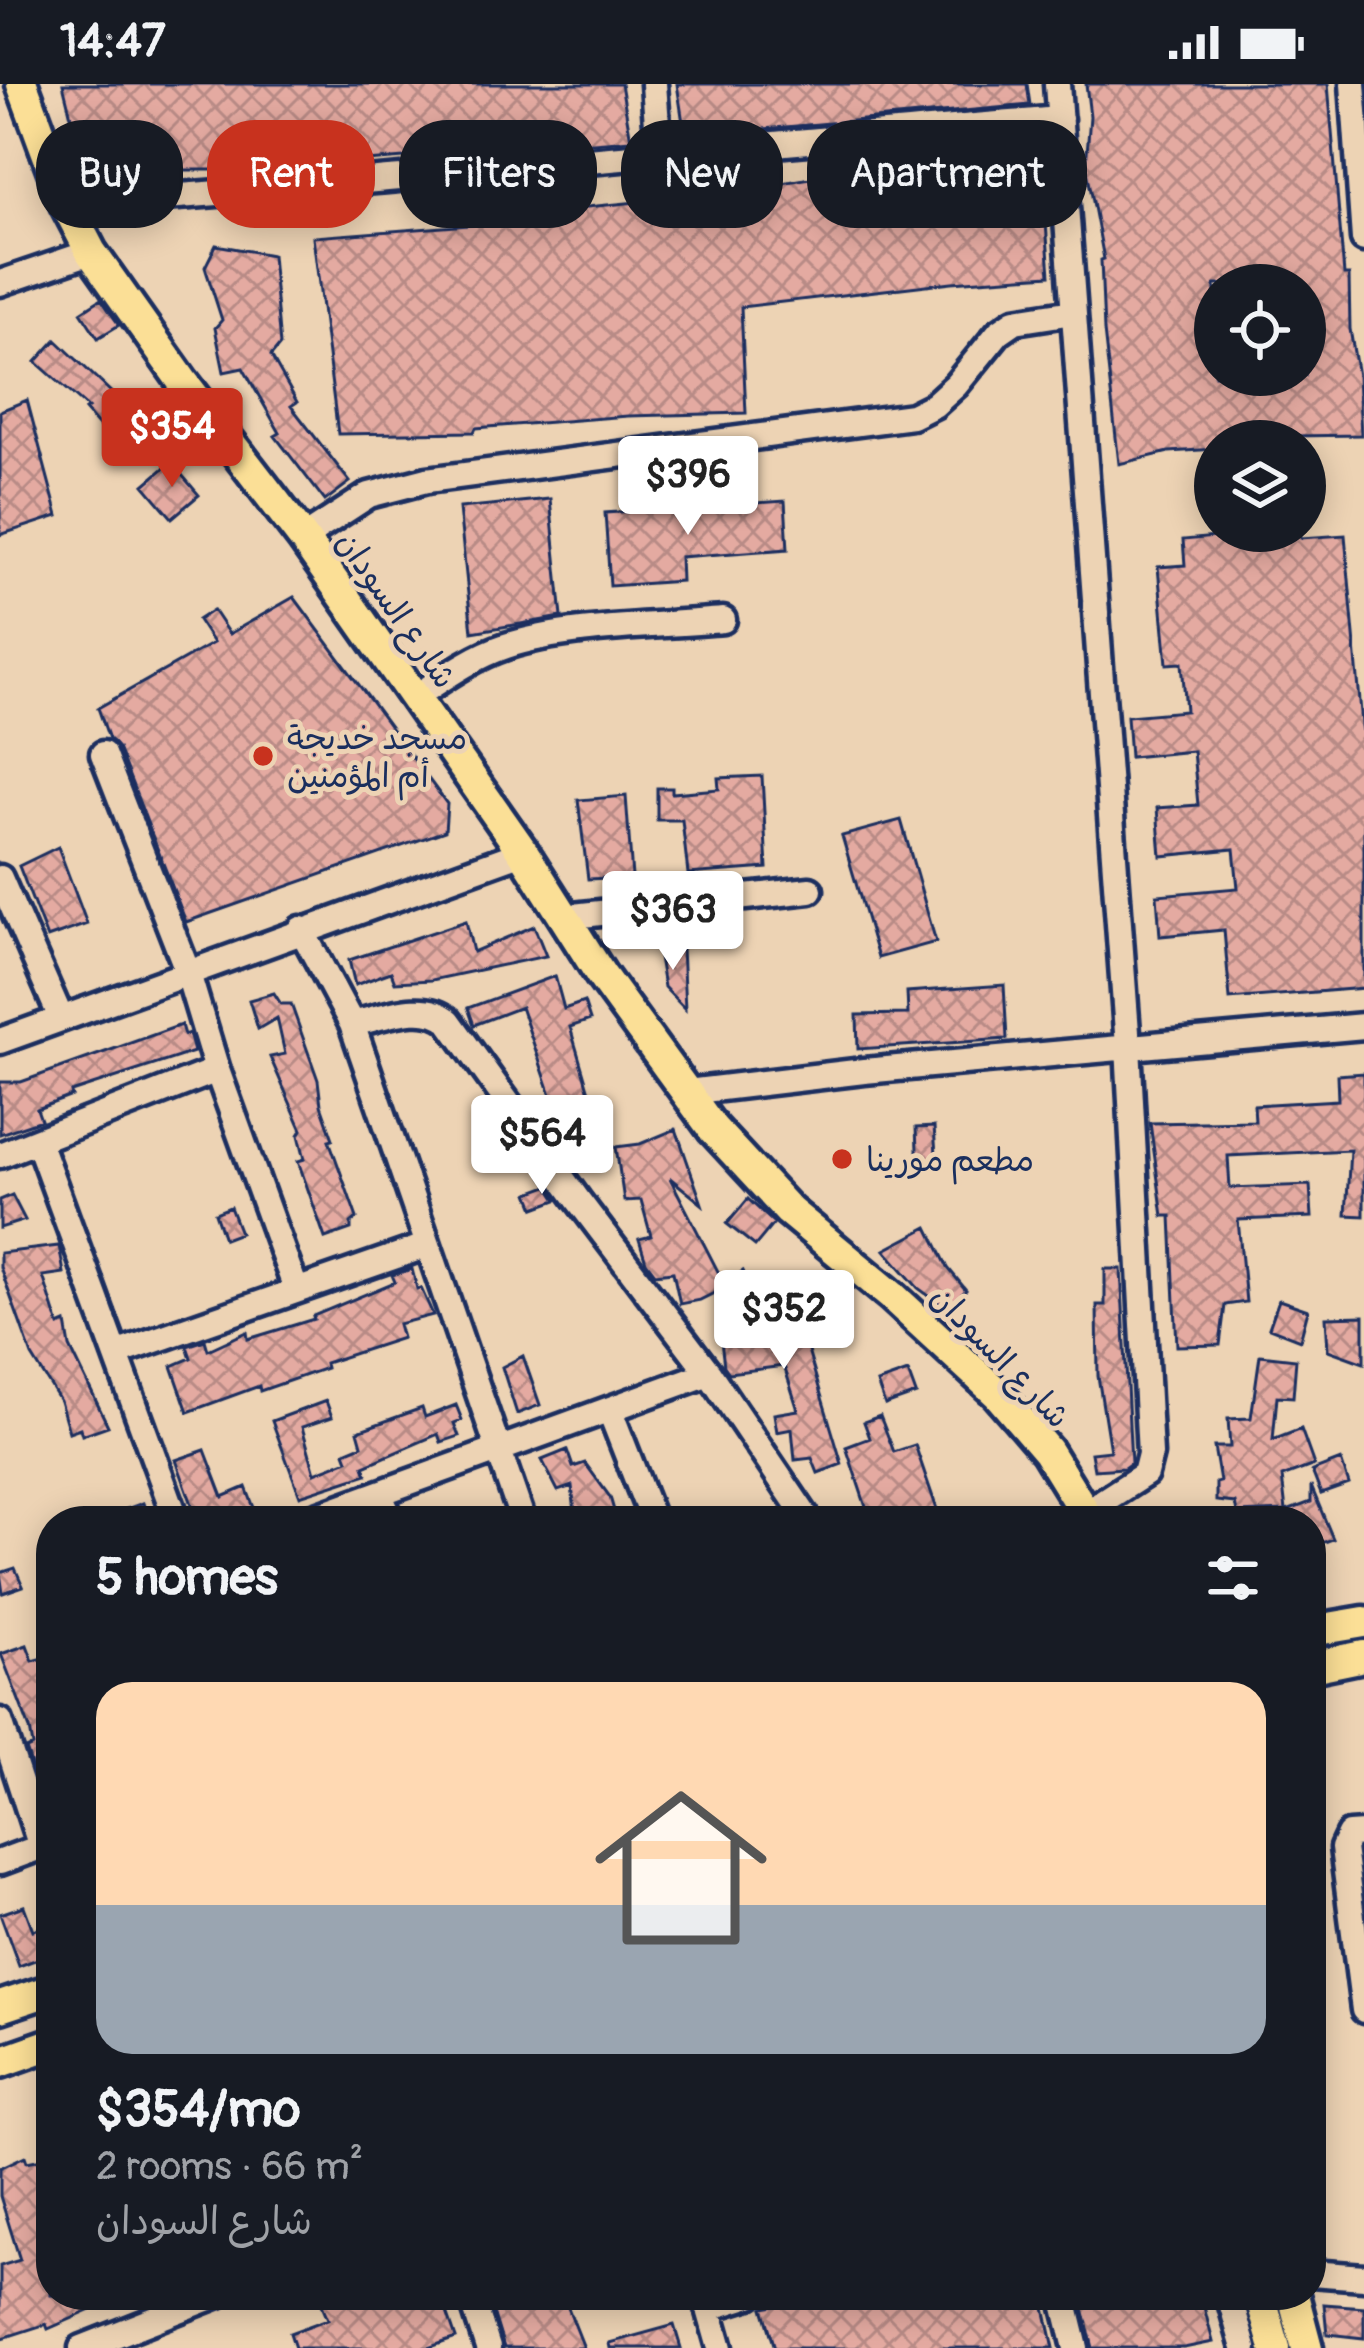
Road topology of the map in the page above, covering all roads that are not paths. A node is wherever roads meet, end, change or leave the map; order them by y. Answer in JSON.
{"nodes":[{"id":1,"x":22,"y":84,"type":"edge"},
{"id":2,"x":654,"y":84,"type":"edge"},
{"id":3,"x":1058,"y":84,"type":"edge"},
{"id":4,"x":1353,"y":84,"type":"edge"},
{"id":5,"x":1060,"y":118,"type":"junction"},
{"id":6,"x":657,"y":120,"type":"edge"},
{"id":7,"x":36,"y":122,"type":"edge"},
{"id":8,"x":783,"y":141,"type":"edge"},
{"id":9,"x":621,"y":156,"type":"edge"},
{"id":10,"x":183,"y":196,"type":"edge"},
{"id":11,"x":78,"y":228,"type":"edge"},
{"id":12,"x":1364,"y":235,"type":"edge"},
{"id":13,"x":91,"y":252,"type":"junction"},
{"id":14,"x":0,"y":283,"type":"edge"},
{"id":15,"x":1073,"y":312,"type":"junction"},
{"id":16,"x":303,"y":538,"type":"junction"},
{"id":17,"x":723,"y":620,"type":"dead end"},
{"id":18,"x":415,"y":697,"type":"junction"},
{"id":19,"x":103,"y":754,"type":"dead end"},
{"id":20,"x":523,"y":852,"type":"junction"},
{"id":21,"x":1,"y":884,"type":"edge"},
{"id":22,"x":810,"y":890,"type":"dead end"},
{"id":23,"x":564,"y":917,"type":"junction"},
{"id":24,"x":301,"y":929,"type":"junction"},
{"id":25,"x":187,"y":970,"type":"junction"},
{"id":26,"x":61,"y":1018,"type":"junction"},
{"id":27,"x":352,"y":1024,"type":"junction"},
{"id":28,"x":1364,"y":1026,"type":"edge"},
{"id":29,"x":0,"y":1041,"type":"edge"},
{"id":30,"x":1128,"y":1046,"type":"junction"},
{"id":31,"x":217,"y":1070,"type":"junction"},
{"id":32,"x":687,"y":1092,"type":"junction"},
{"id":33,"x":38,"y":1141,"type":"junction"},
{"id":34,"x":0,"y":1155,"type":"edge"},
{"id":35,"x":428,"y":1245,"type":"junction"},
{"id":36,"x":296,"y":1289,"type":"junction"},
{"id":37,"x":118,"y":1353,"type":"junction"},
{"id":38,"x":710,"y":1373,"type":"junction"},
{"id":39,"x":610,"y":1411,"type":"junction"},
{"id":40,"x":500,"y":1450,"type":"junction"},
{"id":41,"x":380,"y":1494,"type":"junction"},
{"id":42,"x":172,"y":1506,"type":"edge"},
{"id":43,"x":346,"y":1506,"type":"edge"},
{"id":44,"x":385,"y":1506,"type":"edge"},
{"id":45,"x":518,"y":1506,"type":"edge"},
{"id":46,"x":647,"y":1506,"type":"edge"},
{"id":47,"x":799,"y":1506,"type":"edge"},
{"id":48,"x":1081,"y":1506,"type":"edge"},
{"id":49,"x":1103,"y":1506,"type":"edge"},
{"id":50,"x":1364,"y":1622,"type":"edge"},
{"id":51,"x":1326,"y":1628,"type":"edge"},
{"id":52,"x":1364,"y":1656,"type":"edge"},
{"id":53,"x":1326,"y":1665,"type":"edge"},
{"id":54,"x":0,"y":1721,"type":"edge"},
{"id":55,"x":36,"y":1818,"type":"edge"},
{"id":56,"x":1364,"y":1834,"type":"edge"},
{"id":57,"x":36,"y":1849,"type":"edge"},
{"id":58,"x":0,"y":1862,"type":"edge"},
{"id":59,"x":36,"y":1995,"type":"edge"},
{"id":60,"x":0,"y":2007,"type":"edge"},
{"id":61,"x":1364,"y":2010,"type":"edge"},
{"id":62,"x":36,"y":2049,"type":"edge"},
{"id":63,"x":0,"y":2062,"type":"edge"},
{"id":64,"x":1326,"y":2273,"type":"edge"},
{"id":65,"x":1364,"y":2277,"type":"edge"},
{"id":66,"x":179,"y":2310,"type":"edge"},
{"id":67,"x":476,"y":2310,"type":"edge"},
{"id":68,"x":710,"y":2310,"type":"edge"},
{"id":69,"x":1067,"y":2310,"type":"edge"},
{"id":70,"x":1233,"y":2310,"type":"edge"},
{"id":71,"x":1264,"y":2310,"type":"edge"},
{"id":72,"x":1297,"y":2310,"type":"edge"},
{"id":73,"x":82,"y":2348,"type":"edge"},
{"id":74,"x":488,"y":2348,"type":"edge"},
{"id":75,"x":721,"y":2348,"type":"edge"},
{"id":76,"x":1076,"y":2348,"type":"edge"},
{"id":77,"x":1244,"y":2348,"type":"edge"},
{"id":78,"x":1275,"y":2348,"type":"edge"},
{"id":79,"x":1307,"y":2348,"type":"edge"}],
"edges":[{"from":1,"to":7,"type":"main road","name":"شارع السودان"},
{"from":2,"to":6,"type":"street"},
{"from":3,"to":5,"type":"street"},
{"from":4,"to":12,"type":"street"},
{"from":5,"to":8,"type":"street"},
{"from":5,"to":15,"type":"street"},
{"from":9,"to":10,"type":"street"},
{"from":11,"to":13,"type":"main road","name":"شارع السودان"},
{"from":13,"to":14,"type":"street"},
{"from":13,"to":16,"type":"main road","name":"شارع السودان"},
{"from":15,"to":16,"type":"street"},
{"from":15,"to":30,"type":"street"},
{"from":16,"to":18,"type":"main road","name":"شارع السودان"},
{"from":17,"to":18,"type":"street"},
{"from":18,"to":20,"type":"main road","name":"شارع السودان"},
{"from":19,"to":25,"type":"street"},
{"from":20,"to":23,"type":"main road","name":"شارع السودان"},
{"from":20,"to":24,"type":"street"},
{"from":21,"to":26,"type":"street"},
{"from":22,"to":23,"type":"street"},
{"from":23,"to":32,"type":"main road","name":"شارع السودان"},
{"from":24,"to":25,"type":"street"},
{"from":24,"to":27,"type":"street"},
{"from":25,"to":26,"type":"street"},
{"from":25,"to":31,"type":"street"},
{"from":26,"to":29,"type":"street"},
{"from":27,"to":35,"type":"street"},
{"from":27,"to":38,"type":"street"},
{"from":28,"to":30,"type":"street"},
{"from":30,"to":32,"type":"street"},
{"from":30,"to":49,"type":"street"},
{"from":31,"to":33,"type":"street"},
{"from":31,"to":36,"type":"street"},
{"from":32,"to":48,"type":"main road","name":"شارع السودان"},
{"from":33,"to":34,"type":"street"},
{"from":33,"to":37,"type":"street"},
{"from":35,"to":36,"type":"street"},
{"from":35,"to":40,"type":"street"},
{"from":36,"to":37,"type":"street"},
{"from":37,"to":42,"type":"street"},
{"from":38,"to":39,"type":"street"},
{"from":38,"to":47,"type":"street"},
{"from":39,"to":40,"type":"street"},
{"from":39,"to":46,"type":"street"},
{"from":40,"to":41,"type":"street"},
{"from":40,"to":45,"type":"street"},
{"from":41,"to":43,"type":"street"},
{"from":41,"to":44,"type":"street"},
{"from":50,"to":51,"type":"main road"},
{"from":52,"to":53,"type":"main road"},
{"from":54,"to":55,"type":"street"},
{"from":56,"to":61,"type":"street"},
{"from":57,"to":58,"type":"street"},
{"from":59,"to":60,"type":"main road"},
{"from":62,"to":63,"type":"main road"},
{"from":64,"to":65,"type":"street"},
{"from":66,"to":73,"type":"street"},
{"from":67,"to":74,"type":"street"},
{"from":68,"to":75,"type":"street"},
{"from":69,"to":76,"type":"street"},
{"from":70,"to":77,"type":"street"},
{"from":71,"to":78,"type":"main road"},
{"from":72,"to":79,"type":"main road"}]}
